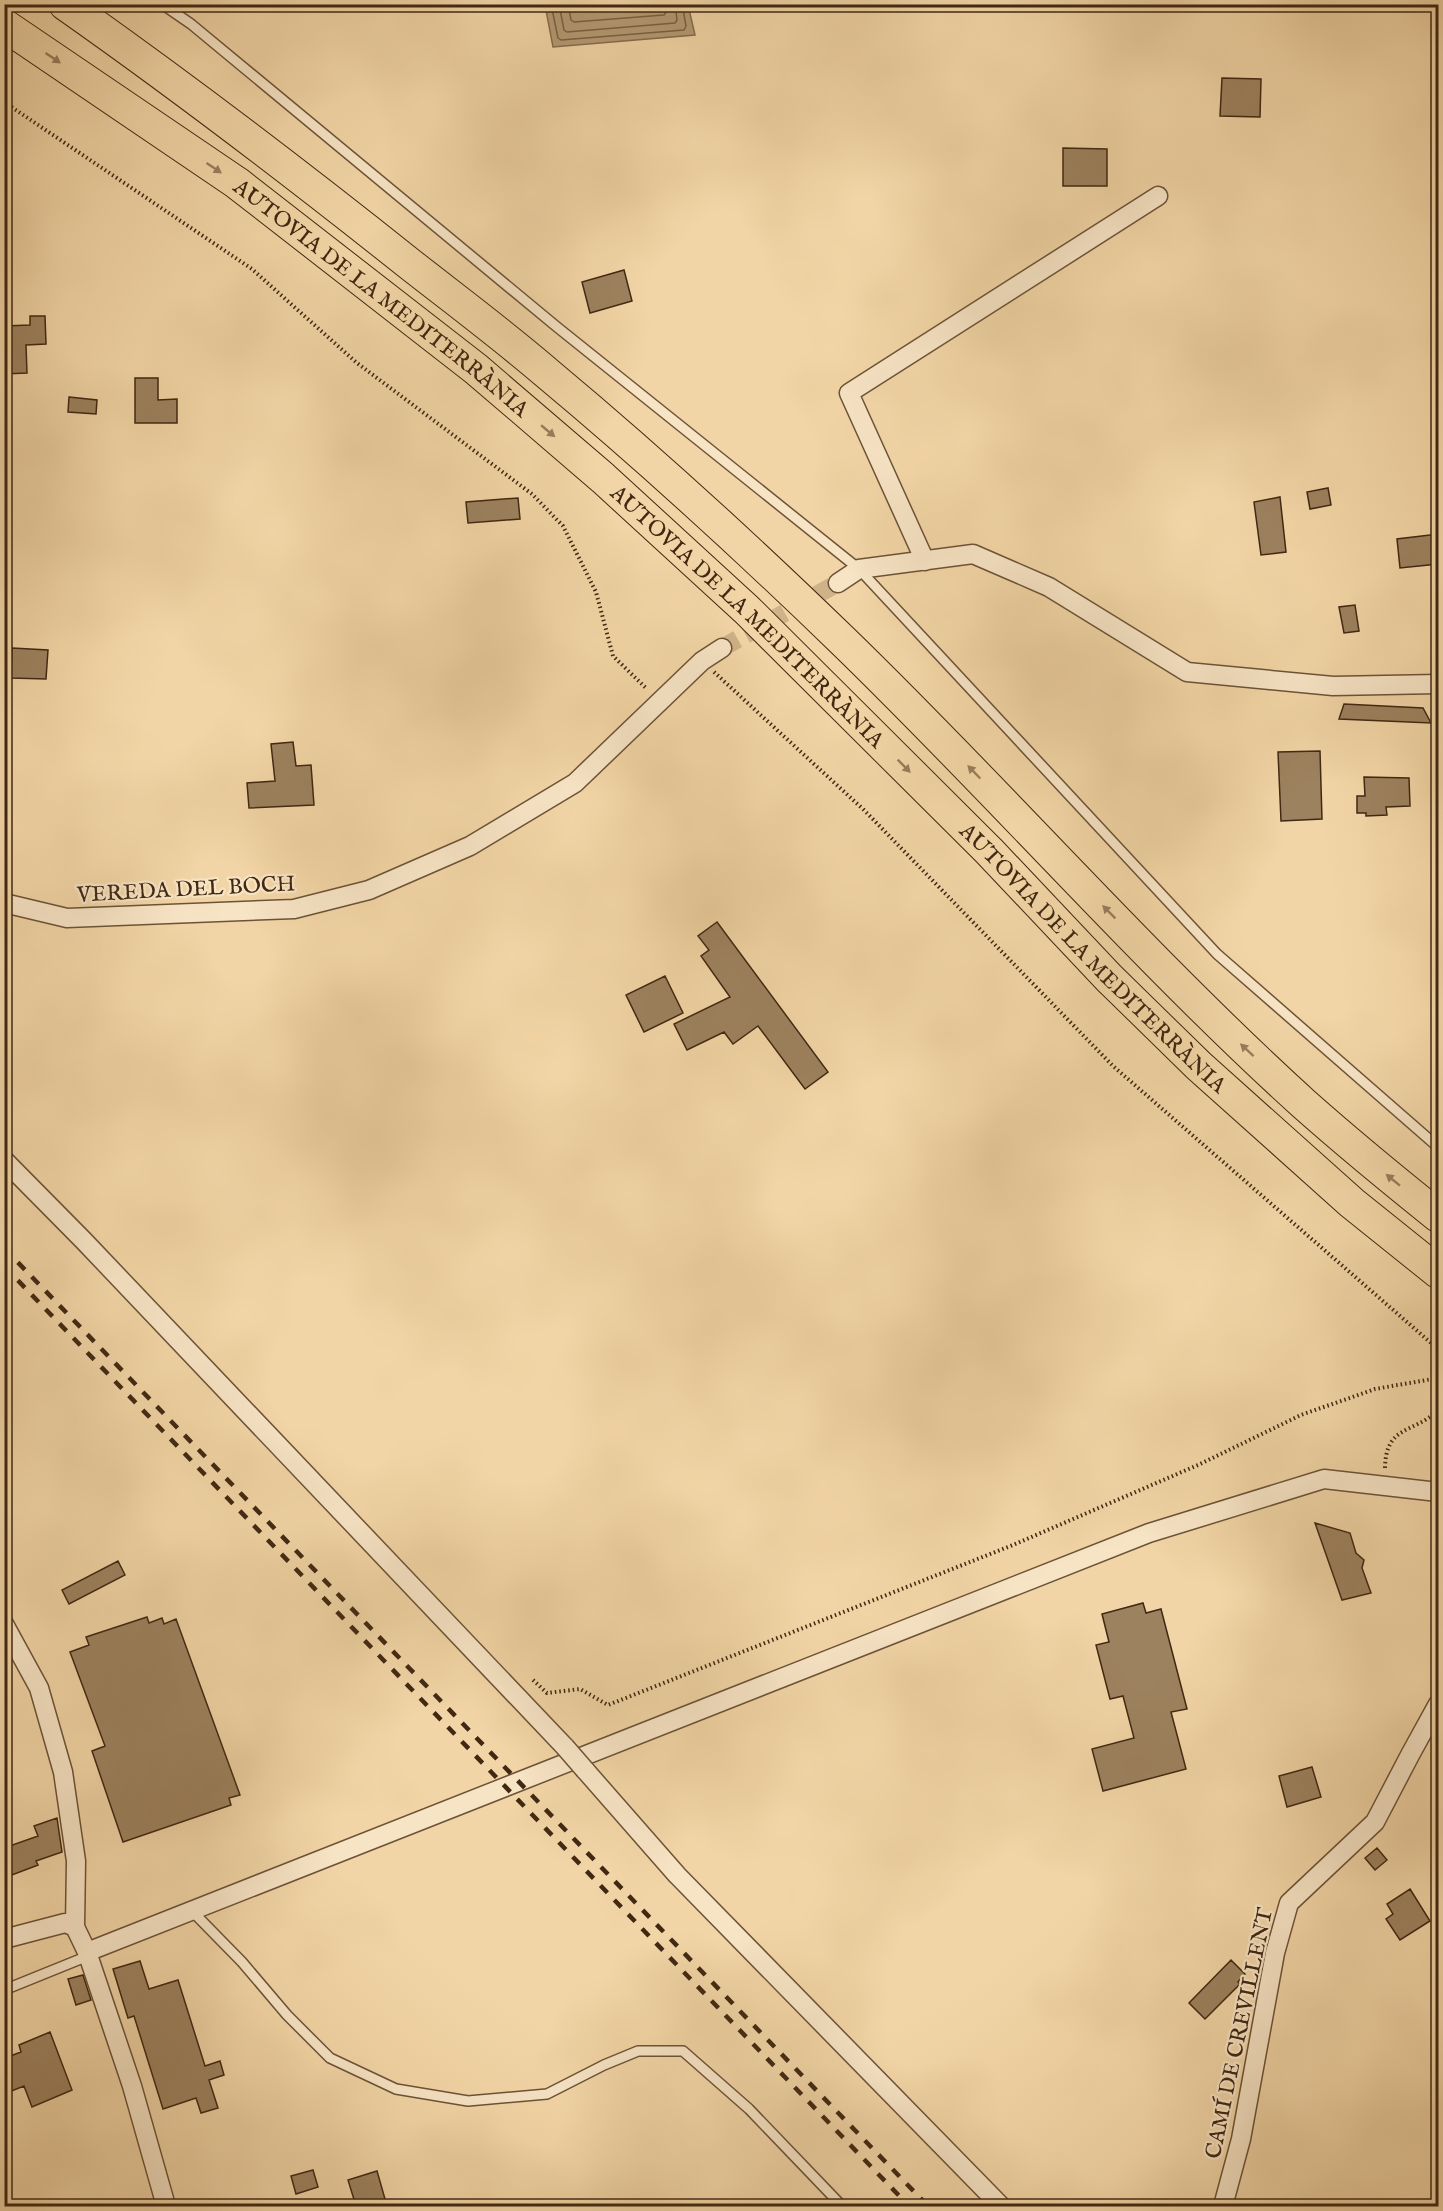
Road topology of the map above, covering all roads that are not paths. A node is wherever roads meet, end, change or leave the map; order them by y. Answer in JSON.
{"nodes":[{"id":1,"x":64,"y":4,"type":"edge"},
{"id":2,"x":162,"y":4,"type":"edge"},
{"id":3,"x":4,"y":25,"type":"edge"},
{"id":4,"x":1158,"y":196,"type":"dead end"},
{"id":5,"x":925,"y":561,"type":"junction"},
{"id":6,"x":859,"y":569,"type":"junction"},
{"id":7,"x":838,"y":583,"type":"tunnel mouth"},
{"id":8,"x":722,"y":648,"type":"tunnel mouth"},
{"id":9,"x":1438,"y":684,"type":"edge"},
{"id":10,"x":4,"y":903,"type":"edge"},
{"id":11,"x":1438,"y":1147,"type":"edge"},
{"id":12,"x":4,"y":1160,"type":"edge"},
{"id":13,"x":1438,"y":1216,"type":"edge"},
{"id":14,"x":1438,"y":1272,"type":"edge"},
{"id":15,"x":1438,"y":1492,"type":"edge"},
{"id":16,"x":4,"y":1624,"type":"edge"},
{"id":17,"x":1438,"y":1704,"type":"edge"},
{"id":18,"x":192,"y":1911,"type":"junction"},
{"id":19,"x":75,"y":1927,"type":"junction"},
{"id":20,"x":4,"y":1939,"type":"edge"},
{"id":21,"x":88,"y":1954,"type":"junction"},
{"id":22,"x":4,"y":1990,"type":"edge"},
{"id":23,"x":166,"y":2206,"type":"edge"},
{"id":24,"x":842,"y":2206,"type":"edge"},
{"id":25,"x":1000,"y":2206,"type":"edge"},
{"id":26,"x":1223,"y":2206,"type":"edge"}],
"edges":[{"from":13,"to":1,"type":"highway","name":"AUTOVIA DE LA MEDITERRÀNIA","one_way":true},
{"from":2,"to":6,"type":"lane"},
{"from":3,"to":14,"type":"highway","name":"AUTOVIA DE LA MEDITERRÀNIA","one_way":true},
{"from":4,"to":5,"type":"street"},
{"from":5,"to":6,"type":"street"},
{"from":5,"to":9,"type":"street"},
{"from":6,"to":7,"type":"street"},
{"from":6,"to":11,"type":"lane"},
{"from":8,"to":10,"type":"street","name":"VEREDA DEL BOCH"},
{"from":12,"to":25,"type":"street","bridge":true},
{"from":15,"to":18,"type":"street"},
{"from":16,"to":19,"type":"street"},
{"from":17,"to":26,"type":"street","name":"CAMÍ DE CREVILLENT"},
{"from":18,"to":21,"type":"street"},
{"from":18,"to":24,"type":"lane"},
{"from":19,"to":20,"type":"street"},
{"from":19,"to":21,"type":"street"},
{"from":21,"to":22,"type":"lane"},
{"from":21,"to":23,"type":"street"}]}
